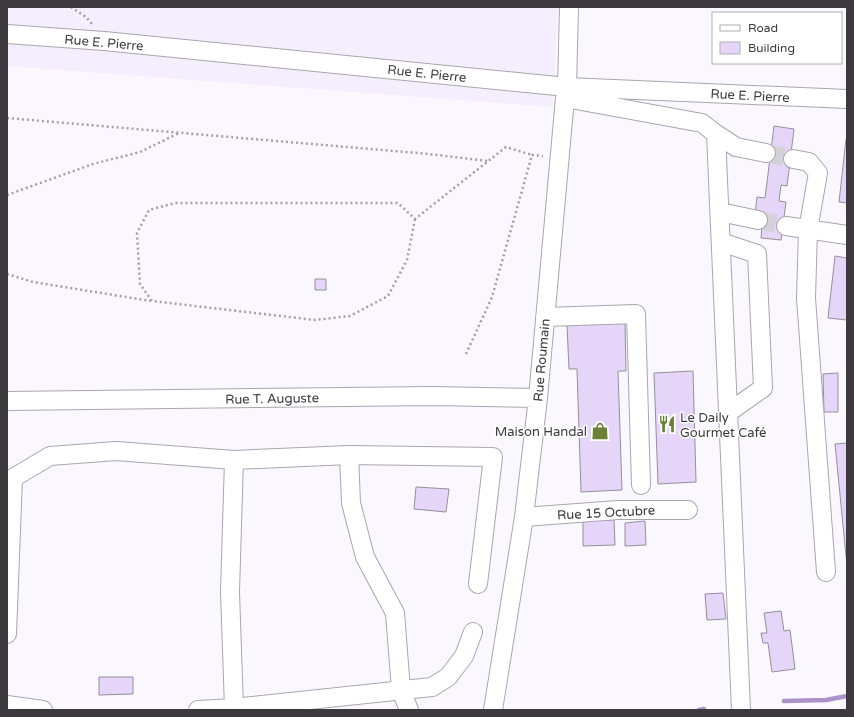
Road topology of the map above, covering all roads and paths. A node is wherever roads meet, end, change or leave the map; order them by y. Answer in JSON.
{"nodes":[{"id":1,"x":569,"y":7,"type":"edge"},
{"id":2,"x":7,"y":34,"type":"edge"},
{"id":3,"x":566,"y":92,"type":"junction"},
{"id":4,"x":847,"y":99,"type":"edge"},
{"id":5,"x":7,"y":118,"type":"edge"},
{"id":6,"x":180,"y":133,"type":"junction"},
{"id":7,"x":716,"y":134,"type":"junction"},
{"id":8,"x":736,"y":147,"type":"junction"},
{"id":9,"x":766,"y":153,"type":"tunnel mouth"},
{"id":10,"x":532,"y":155,"type":"junction"},
{"id":11,"x":560,"y":158,"type":"junction"},
{"id":12,"x":793,"y":158,"type":"tunnel mouth"},
{"id":13,"x":488,"y":161,"type":"junction"},
{"id":14,"x":718,"y":162,"type":"junction"},
{"id":15,"x":7,"y":195,"type":"edge"},
{"id":16,"x":720,"y":212,"type":"junction"},
{"id":17,"x":415,"y":219,"type":"junction"},
{"id":18,"x":758,"y":220,"type":"tunnel mouth"},
{"id":19,"x":786,"y":226,"type":"tunnel mouth"},
{"id":20,"x":808,"y":230,"type":"junction"},
{"id":21,"x":847,"y":235,"type":"edge"},
{"id":22,"x":721,"y":242,"type":"junction"},
{"id":23,"x":7,"y":274,"type":"edge"},
{"id":24,"x":152,"y":301,"type":"junction"},
{"id":25,"x":545,"y":317,"type":"junction"},
{"id":26,"x":466,"y":354,"type":"dead end"},
{"id":27,"x":538,"y":398,"type":"junction"},
{"id":28,"x":7,"y":401,"type":"edge"},
{"id":29,"x":729,"y":412,"type":"junction"},
{"id":30,"x":349,"y":455,"type":"junction"},
{"id":31,"x":234,"y":460,"type":"junction"},
{"id":32,"x":641,"y":485,"type":"dead end"},
{"id":33,"x":688,"y":510,"type":"dead end"},
{"id":34,"x":524,"y":517,"type":"junction"},
{"id":35,"x":826,"y":572,"type":"dead end"},
{"id":36,"x":478,"y":584,"type":"dead end"},
{"id":37,"x":473,"y":632,"type":"dead end"},
{"id":38,"x":7,"y":634,"type":"edge"},
{"id":39,"x":401,"y":690,"type":"junction"},
{"id":40,"x":7,"y":705,"type":"edge"},
{"id":41,"x":234,"y":708,"type":"junction"},
{"id":42,"x":43,"y":710,"type":"edge"},
{"id":43,"x":198,"y":710,"type":"edge"},
{"id":44,"x":409,"y":710,"type":"edge"},
{"id":45,"x":493,"y":710,"type":"edge"},
{"id":46,"x":741,"y":710,"type":"edge"}],
"edges":[{"from":1,"to":3,"type":"street","name":"Rue Roumain"},
{"from":2,"to":3,"type":"street","name":"Rue E. Pierre"},
{"from":3,"to":4,"type":"street","name":"Rue E. Pierre"},
{"from":3,"to":7,"type":"street"},
{"from":3,"to":11,"type":"street","name":"Rue Roumain"},
{"from":5,"to":6,"type":"path"},
{"from":6,"to":13,"type":"path"},
{"from":6,"to":15,"type":"path"},
{"from":7,"to":8,"type":"street"},
{"from":7,"to":14,"type":"street"},
{"from":8,"to":9,"type":"street"},
{"from":8,"to":14,"type":"street"},
{"from":10,"to":11,"type":"path"},
{"from":10,"to":13,"type":"path"},
{"from":10,"to":26,"type":"path"},
{"from":11,"to":25,"type":"street","name":"Rue Roumain"},
{"from":12,"to":20,"type":"street"},
{"from":13,"to":17,"type":"path"},
{"from":14,"to":16,"type":"street"},
{"from":16,"to":18,"type":"street"},
{"from":16,"to":22,"type":"street"},
{"from":17,"to":24,"type":"path"},
{"from":17,"to":24,"type":"path"},
{"from":19,"to":20,"type":"street"},
{"from":20,"to":21,"type":"street"},
{"from":20,"to":35,"type":"street"},
{"from":22,"to":29,"type":"street"},
{"from":22,"to":29,"type":"street"},
{"from":23,"to":24,"type":"path"},
{"from":25,"to":27,"type":"street","name":"Rue Roumain"},
{"from":25,"to":32,"type":"street"},
{"from":27,"to":28,"type":"street","name":"Rue T. Auguste"},
{"from":27,"to":34,"type":"street","name":"Rue Roumain"},
{"from":29,"to":46,"type":"street"},
{"from":30,"to":31,"type":"street"},
{"from":30,"to":36,"type":"street"},
{"from":30,"to":39,"type":"street"},
{"from":31,"to":38,"type":"street"},
{"from":31,"to":41,"type":"street"},
{"from":33,"to":34,"type":"street","name":"Rue 15 Octubre"},
{"from":34,"to":45,"type":"street","name":"Rue Roumain"},
{"from":37,"to":39,"type":"street"},
{"from":39,"to":41,"type":"street"},
{"from":39,"to":44,"type":"street"},
{"from":40,"to":42,"type":"street"},
{"from":41,"to":43,"type":"street"}]}
